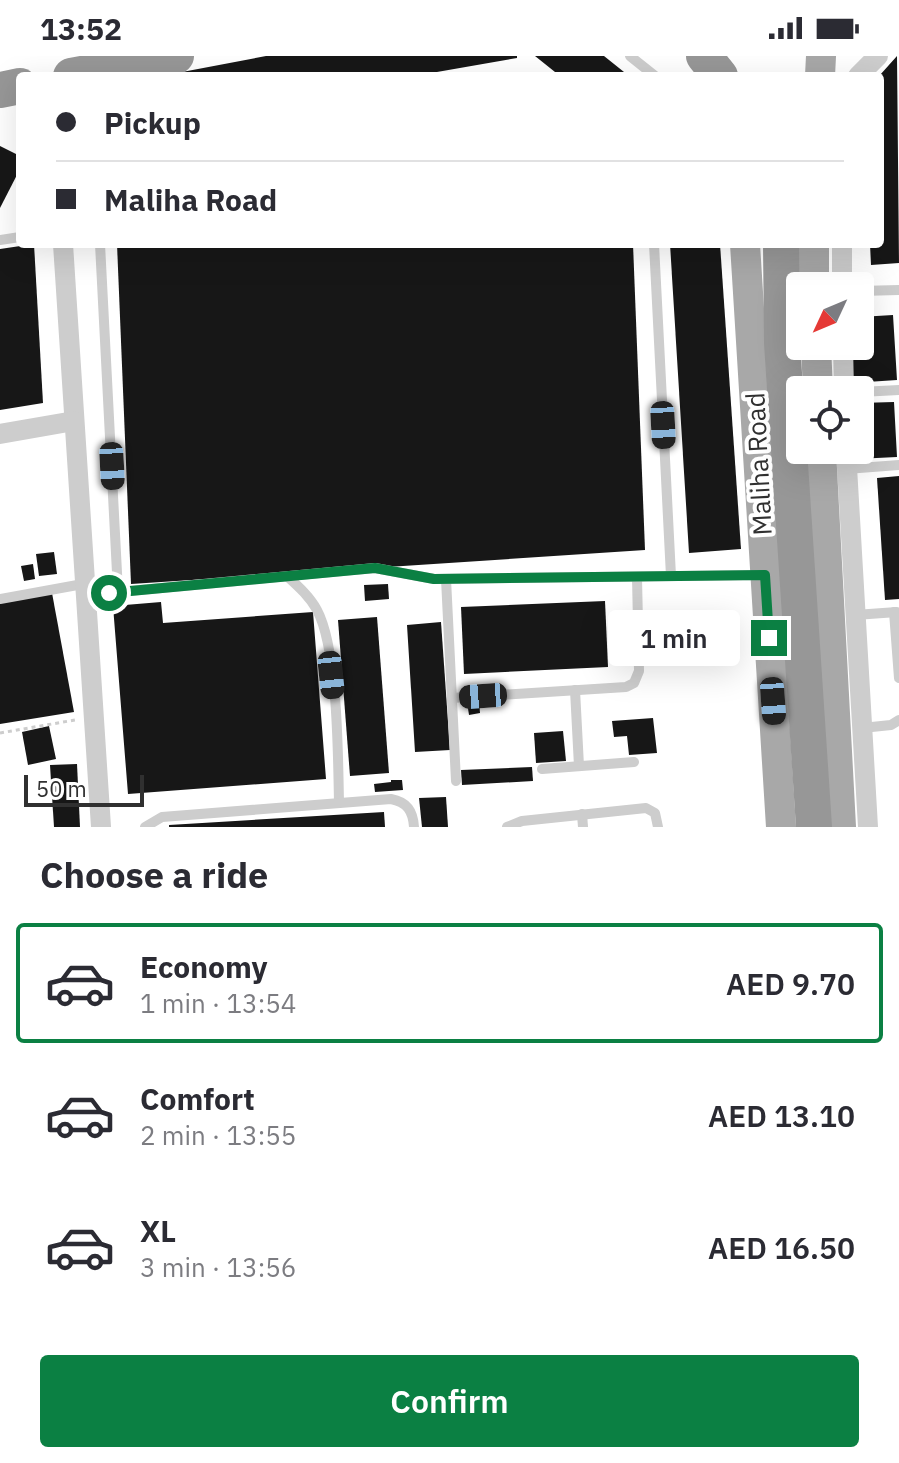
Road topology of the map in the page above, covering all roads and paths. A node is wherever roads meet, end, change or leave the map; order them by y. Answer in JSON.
{"nodes":[{"id":1,"x":176,"y":56,"type":"edge"},
{"id":2,"x":630,"y":56,"type":"edge"},
{"id":3,"x":680,"y":56,"type":"edge"},
{"id":4,"x":704,"y":56,"type":"edge"},
{"id":5,"x":878,"y":56,"type":"edge"},
{"id":6,"x":96,"y":72,"type":"edge"},
{"id":7,"x":650,"y":72,"type":"edge"},
{"id":8,"x":693,"y":72,"type":"edge"},
{"id":9,"x":717,"y":72,"type":"edge"},
{"id":10,"x":862,"y":72,"type":"edge"},
{"id":11,"x":63,"y":248,"type":"edge"},
{"id":12,"x":100,"y":248,"type":"edge"},
{"id":13,"x":654,"y":248,"type":"edge"},
{"id":14,"x":745,"y":248,"type":"edge"},
{"id":15,"x":781,"y":248,"type":"edge"},
{"id":16,"x":814,"y":248,"type":"edge"},
{"id":17,"x":842,"y":248,"type":"edge"},
{"id":18,"x":814,"y":272,"type":"edge"},
{"id":19,"x":842,"y":272,"type":"edge"},
{"id":20,"x":899,"y":290,"type":"edge"},
{"id":21,"x":874,"y":291,"type":"edge"},
{"id":22,"x":899,"y":390,"type":"edge"},
{"id":23,"x":874,"y":391,"type":"edge"},
{"id":24,"x":74,"y":421,"type":"junction"},
{"id":25,"x":0,"y":434,"type":"edge"},
{"id":26,"x":874,"y":463,"type":"edge"},
{"id":27,"x":822,"y":464,"type":"edge"},
{"id":28,"x":846,"y":464,"type":"edge"},
{"id":29,"x":899,"y":465,"type":"edge"},
{"id":30,"x":765,"y":575,"type":"junction"},
{"id":31,"x":671,"y":576,"type":"junction"},
{"id":32,"x":288,"y":577,"type":"junction"},
{"id":33,"x":637,"y":577,"type":"junction"},
{"id":34,"x":446,"y":579,"type":"junction"},
{"id":35,"x":84,"y":590,"type":"junction"},
{"id":36,"x":118,"y":592,"type":"junction"},
{"id":37,"x":0,"y":599,"type":"edge"},
{"id":38,"x":896,"y":612,"type":"edge"},
{"id":39,"x":855,"y":615,"type":"junction"},
{"id":40,"x":899,"y":678,"type":"edge"},
{"id":41,"x":575,"y":690,"type":"junction"},
{"id":42,"x":452,"y":698,"type":"junction"},
{"id":43,"x":93,"y":718,"type":"junction"},
{"id":44,"x":899,"y":720,"type":"edge"},
{"id":45,"x":862,"y":728,"type":"junction"},
{"id":46,"x":0,"y":733,"type":"edge"},
{"id":47,"x":634,"y":762,"type":"dead end"},
{"id":48,"x":579,"y":766,"type":"junction"},
{"id":49,"x":542,"y":769,"type":"dead end"},
{"id":50,"x":456,"y":781,"type":"dead end"},
{"id":51,"x":339,"y":803,"type":"junction"},
{"id":52,"x":582,"y":814,"type":"junction"},
{"id":53,"x":101,"y":827,"type":"edge"},
{"id":54,"x":145,"y":827,"type":"edge"},
{"id":55,"x":414,"y":827,"type":"edge"},
{"id":56,"x":507,"y":827,"type":"edge"},
{"id":57,"x":583,"y":827,"type":"edge"},
{"id":58,"x":658,"y":827,"type":"edge"},
{"id":59,"x":781,"y":827,"type":"edge"},
{"id":60,"x":814,"y":827,"type":"edge"},
{"id":61,"x":841,"y":827,"type":"edge"},
{"id":62,"x":868,"y":827,"type":"edge"}],
"edges":[{"from":1,"to":6,"type":"highway"},
{"from":2,"to":7,"type":"lane"},
{"from":3,"to":8,"type":"highway"},
{"from":4,"to":9,"type":"highway"},
{"from":5,"to":10,"type":"street"},
{"from":11,"to":24,"type":"street"},
{"from":12,"to":36,"type":"lane"},
{"from":13,"to":31,"type":"lane"},
{"from":14,"to":30,"type":"main road","name":"Maliha Road"},
{"from":15,"to":60,"type":"highway"},
{"from":16,"to":18,"type":"main road"},
{"from":17,"to":19,"type":"street"},
{"from":20,"to":21,"type":"lane"},
{"from":22,"to":23,"type":"lane"},
{"from":24,"to":25,"type":"street"},
{"from":24,"to":35,"type":"street"},
{"from":26,"to":29,"type":"lane"},
{"from":27,"to":61,"type":"main road"},
{"from":28,"to":39,"type":"street"},
{"from":30,"to":31,"type":"lane"},
{"from":30,"to":59,"type":"main road","name":"Maliha Road"},
{"from":31,"to":33,"type":"lane"},
{"from":32,"to":34,"type":"lane"},
{"from":32,"to":36,"type":"lane"},
{"from":32,"to":51,"type":"lane"},
{"from":33,"to":34,"type":"lane"},
{"from":33,"to":41,"type":"lane"},
{"from":34,"to":42,"type":"lane"},
{"from":35,"to":36,"type":"lane"},
{"from":35,"to":37,"type":"lane"},
{"from":35,"to":43,"type":"street"},
{"from":38,"to":39,"type":"lane"},
{"from":38,"to":40,"type":"lane"},
{"from":39,"to":45,"type":"street"},
{"from":41,"to":42,"type":"lane"},
{"from":41,"to":48,"type":"lane"},
{"from":42,"to":50,"type":"lane"},
{"from":43,"to":46,"type":"path"},
{"from":43,"to":53,"type":"street"},
{"from":44,"to":45,"type":"lane"},
{"from":45,"to":62,"type":"street"},
{"from":47,"to":48,"type":"lane"},
{"from":48,"to":49,"type":"lane"},
{"from":51,"to":54,"type":"lane"},
{"from":51,"to":55,"type":"lane"},
{"from":52,"to":56,"type":"lane"},
{"from":52,"to":57,"type":"lane"},
{"from":52,"to":58,"type":"lane"}]}
